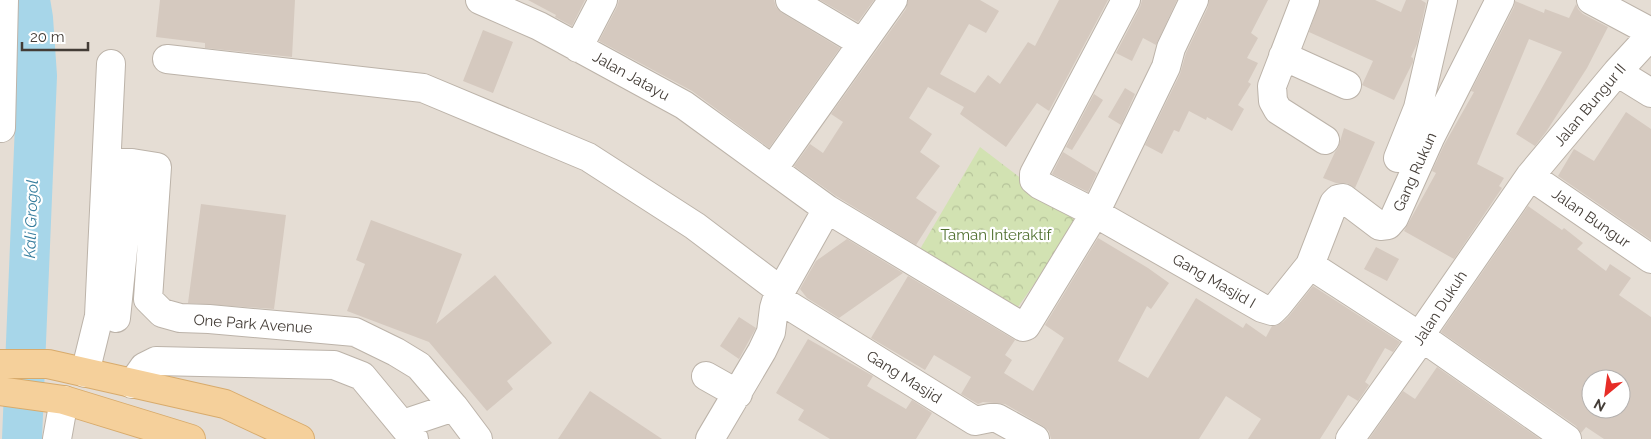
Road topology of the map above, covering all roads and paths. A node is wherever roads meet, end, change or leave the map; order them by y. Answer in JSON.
{"nodes":[{"id":1,"x":4,"y":0,"type":"edge"},
{"id":2,"x":480,"y":0,"type":"edge"},
{"id":3,"x":603,"y":0,"type":"edge"},
{"id":4,"x":790,"y":0,"type":"edge"},
{"id":5,"x":893,"y":0,"type":"edge"},
{"id":6,"x":1126,"y":0,"type":"edge"},
{"id":7,"x":1194,"y":0,"type":"edge"},
{"id":8,"x":1305,"y":0,"type":"edge"},
{"id":9,"x":1443,"y":0,"type":"edge"},
{"id":10,"x":1500,"y":0,"type":"edge"},
{"id":11,"x":1591,"y":0,"type":"edge"},
{"id":12,"x":1651,"y":34,"type":"edge"},
{"id":13,"x":862,"y":43,"type":"junction"},
{"id":14,"x":578,"y":48,"type":"junction"},
{"id":15,"x":1283,"y":56,"type":"junction"},
{"id":16,"x":168,"y":59,"type":"dead end"},
{"id":17,"x":111,"y":64,"type":"dead end"},
{"id":18,"x":1617,"y":72,"type":"junction"},
{"id":19,"x":1347,"y":85,"type":"dead end"},
{"id":20,"x":1651,"y":93,"type":"edge"},
{"id":21,"x":1,"y":128,"type":"edge"},
{"id":22,"x":1325,"y":140,"type":"dead end"},
{"id":23,"x":1398,"y":158,"type":"dead end"},
{"id":24,"x":119,"y":164,"type":"junction"},
{"id":25,"x":773,"y":169,"type":"junction"},
{"id":26,"x":1530,"y":176,"type":"junction"},
{"id":27,"x":827,"y":209,"type":"junction"},
{"id":28,"x":1095,"y":213,"type":"junction"},
{"id":29,"x":1651,"y":259,"type":"edge"},
{"id":30,"x":1310,"y":265,"type":"junction"},
{"id":31,"x":779,"y":295,"type":"junction"},
{"id":32,"x":116,"y":318,"type":"dead end"},
{"id":33,"x":1422,"y":338,"type":"junction"},
{"id":34,"x":1,"y":364,"type":"edge"},
{"id":35,"x":85,"y":373,"type":"junction"},
{"id":36,"x":706,"y":376,"type":"dead end"},
{"id":37,"x":132,"y":384,"type":"junction"},
{"id":38,"x":1,"y":391,"type":"edge"},
{"id":39,"x":738,"y":394,"type":"junction"},
{"id":40,"x":51,"y":397,"type":"junction"},
{"id":41,"x":454,"y":407,"type":"junction"},
{"id":42,"x":409,"y":431,"type":"edge"},
{"id":43,"x":57,"y":439,"type":"edge"},
{"id":44,"x":191,"y":439,"type":"edge"},
{"id":45,"x":300,"y":439,"type":"edge"},
{"id":46,"x":478,"y":439,"type":"edge"},
{"id":47,"x":710,"y":439,"type":"edge"},
{"id":48,"x":1035,"y":439,"type":"edge"},
{"id":49,"x":1350,"y":439,"type":"edge"},
{"id":50,"x":1567,"y":439,"type":"edge"}],
"edges":[{"from":1,"to":21,"type":"street"},
{"from":2,"to":14,"type":"street","name":"Jalan Jatayu"},
{"from":3,"to":14,"type":"street"},
{"from":4,"to":13,"type":"street"},
{"from":5,"to":13,"type":"street"},
{"from":6,"to":28,"type":"street"},
{"from":7,"to":28,"type":"street"},
{"from":8,"to":15,"type":"street"},
{"from":9,"to":23,"type":"street"},
{"from":10,"to":30,"type":"street","name":"Gang Rukun"},
{"from":11,"to":12,"type":"street"},
{"from":12,"to":18,"type":"street","name":"Jalan Bungur II"},
{"from":13,"to":25,"type":"street"},
{"from":14,"to":25,"type":"street","name":"Jalan Jatayu"},
{"from":15,"to":19,"type":"street"},
{"from":15,"to":22,"type":"street"},
{"from":16,"to":31,"type":"street","name":"Gang Masjid"},
{"from":17,"to":24,"type":"street"},
{"from":18,"to":20,"type":"street"},
{"from":18,"to":26,"type":"street","name":"Jalan Bungur II"},
{"from":24,"to":32,"type":"street"},
{"from":24,"to":35,"type":"street"},
{"from":24,"to":41,"type":"street","name":"One Park Avenue"},
{"from":25,"to":27,"type":"street","name":"Jalan Jatayu"},
{"from":26,"to":29,"type":"street","name":"Jalan Bungur"},
{"from":26,"to":33,"type":"street","name":"Jalan Dukuh"},
{"from":27,"to":28,"type":"street"},
{"from":27,"to":31,"type":"street"},
{"from":28,"to":30,"type":"street","name":"Gang Masjid I"},
{"from":30,"to":33,"type":"street"},
{"from":31,"to":39,"type":"street"},
{"from":31,"to":48,"type":"street","name":"Gang Masjid"},
{"from":33,"to":49,"type":"street","name":"Jalan Dukuh"},
{"from":33,"to":50,"type":"street"},
{"from":34,"to":35,"type":"main road"},
{"from":35,"to":37,"type":"main road"},
{"from":36,"to":39,"type":"street"},
{"from":37,"to":42,"type":"street"},
{"from":37,"to":45,"type":"main road"},
{"from":38,"to":40,"type":"main road"},
{"from":39,"to":47,"type":"street"},
{"from":40,"to":43,"type":"street"},
{"from":40,"to":44,"type":"main road"},
{"from":41,"to":42,"type":"street"},
{"from":41,"to":46,"type":"street","name":"One Park Avenue"}]}
